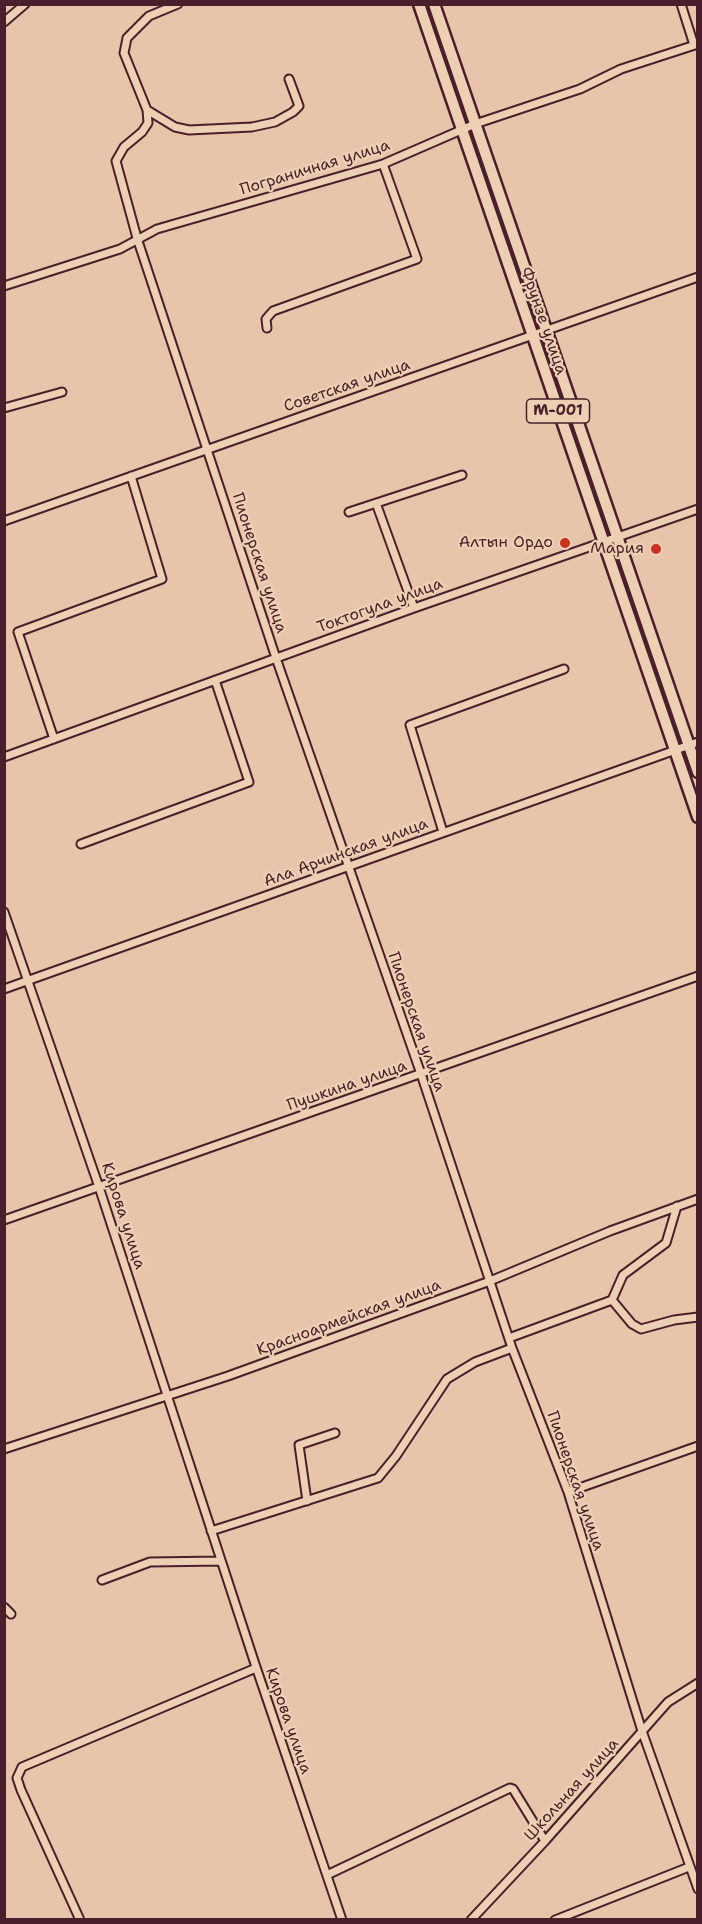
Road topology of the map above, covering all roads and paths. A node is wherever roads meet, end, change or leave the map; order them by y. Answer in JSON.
{"nodes":[{"id":1,"x":26,"y":4,"type":"edge"},
{"id":2,"x":178,"y":4,"type":"edge"},
{"id":3,"x":419,"y":4,"type":"edge"},
{"id":4,"x":434,"y":4,"type":"edge"},
{"id":5,"x":681,"y":4,"type":"edge"},
{"id":6,"x":4,"y":22,"type":"edge"},
{"id":7,"x":696,"y":44,"type":"edge"},
{"id":8,"x":289,"y":79,"type":"dead end"},
{"id":9,"x":147,"y":110,"type":"junction"},
{"id":10,"x":475,"y":124,"type":"junction"},
{"id":11,"x":462,"y":130,"type":"junction"},
{"id":12,"x":383,"y":164,"type":"junction"},
{"id":13,"x":137,"y":238,"type":"junction"},
{"id":14,"x":698,"y":278,"type":"edge"},
{"id":15,"x":4,"y":286,"type":"edge"},
{"id":16,"x":267,"y":328,"type":"dead end"},
{"id":17,"x":546,"y":331,"type":"junction"},
{"id":18,"x":532,"y":336,"type":"junction"},
{"id":19,"x":62,"y":392,"type":"dead end"},
{"id":20,"x":4,"y":408,"type":"edge"},
{"id":21,"x":207,"y":449,"type":"junction"},
{"id":22,"x":462,"y":475,"type":"dead end"},
{"id":23,"x":131,"y":476,"type":"junction"},
{"id":24,"x":376,"y":503,"type":"junction"},
{"id":25,"x":698,"y":509,"type":"edge"},
{"id":26,"x":349,"y":512,"type":"dead end"},
{"id":27,"x":4,"y":520,"type":"edge"},
{"id":28,"x":617,"y":538,"type":"junction"},
{"id":29,"x":603,"y":542,"type":"junction"},
{"id":30,"x":414,"y":608,"type":"junction"},
{"id":31,"x":276,"y":658,"type":"junction"},
{"id":32,"x":564,"y":669,"type":"dead end"},
{"id":33,"x":215,"y":680,"type":"junction"},
{"id":34,"x":54,"y":739,"type":"junction"},
{"id":35,"x":693,"y":743,"type":"edge"},
{"id":36,"x":675,"y":750,"type":"junction"},
{"id":37,"x":4,"y":757,"type":"edge"},
{"id":38,"x":698,"y":772,"type":"edge"},
{"id":39,"x":698,"y":818,"type":"edge"},
{"id":40,"x":443,"y":832,"type":"junction"},
{"id":41,"x":81,"y":844,"type":"dead end"},
{"id":42,"x":348,"y":867,"type":"junction"},
{"id":43,"x":4,"y":912,"type":"edge"},
{"id":44,"x":698,"y":976,"type":"edge"},
{"id":45,"x":28,"y":982,"type":"junction"},
{"id":46,"x":4,"y":989,"type":"edge"},
{"id":47,"x":421,"y":1074,"type":"junction"},
{"id":48,"x":99,"y":1187,"type":"junction"},
{"id":49,"x":698,"y":1199,"type":"edge"},
{"id":50,"x":677,"y":1206,"type":"junction"},
{"id":51,"x":4,"y":1220,"type":"edge"},
{"id":52,"x":490,"y":1281,"type":"junction"},
{"id":53,"x":612,"y":1300,"type":"junction"},
{"id":54,"x":698,"y":1317,"type":"edge"},
{"id":55,"x":509,"y":1338,"type":"junction"},
{"id":56,"x":512,"y":1348,"type":"junction"},
{"id":57,"x":166,"y":1395,"type":"junction"},
{"id":58,"x":335,"y":1433,"type":"dead end"},
{"id":59,"x":698,"y":1446,"type":"edge"},
{"id":60,"x":4,"y":1449,"type":"edge"},
{"id":61,"x":568,"y":1492,"type":"junction"},
{"id":62,"x":307,"y":1501,"type":"junction"},
{"id":63,"x":211,"y":1531,"type":"junction"},
{"id":64,"x":221,"y":1561,"type":"junction"},
{"id":65,"x":102,"y":1580,"type":"dead end"},
{"id":66,"x":4,"y":1606,"type":"edge"},
{"id":67,"x":11,"y":1614,"type":"dead end"},
{"id":68,"x":256,"y":1668,"type":"junction"},
{"id":69,"x":698,"y":1683,"type":"edge"},
{"id":70,"x":642,"y":1731,"type":"junction"},
{"id":71,"x":545,"y":1840,"type":"junction"},
{"id":72,"x":690,"y":1867,"type":"junction"},
{"id":73,"x":327,"y":1875,"type":"junction"},
{"id":74,"x":698,"y":1889,"type":"edge"},
{"id":75,"x":80,"y":1920,"type":"edge"},
{"id":76,"x":342,"y":1920,"type":"edge"},
{"id":77,"x":471,"y":1920,"type":"edge"},
{"id":78,"x":555,"y":1920,"type":"edge"}],
"edges":[{"from":1,"to":6,"type":"street"},
{"from":2,"to":9,"type":"street"},
{"from":3,"to":11,"type":"main road","name":"Фрунзе улица","number":"M-001"},
{"from":4,"to":10,"type":"main road","name":"Фрунзе улица","number":"M-001"},
{"from":5,"to":7,"type":"street"},
{"from":7,"to":10,"type":"street","name":"Пограничная улица"},
{"from":8,"to":9,"type":"street"},
{"from":9,"to":13,"type":"street","name":"Пионерская улица"},
{"from":10,"to":11,"type":"street","name":"Пограничная улица"},
{"from":10,"to":17,"type":"main road","name":"Фрунзе улица","number":"M-001"},
{"from":11,"to":12,"type":"street","name":"Пограничная улица"},
{"from":11,"to":18,"type":"main road","name":"Фрунзе улица","number":"M-001"},
{"from":12,"to":13,"type":"street","name":"Пограничная улица"},
{"from":12,"to":16,"type":"street"},
{"from":13,"to":15,"type":"street","name":"Пограничная улица"},
{"from":13,"to":21,"type":"street","name":"Пионерская улица"},
{"from":14,"to":17,"type":"street","name":"Советская улица"},
{"from":17,"to":18,"type":"street","name":"Советская улица"},
{"from":17,"to":28,"type":"main road","name":"Фрунзе улица","number":"M-001"},
{"from":18,"to":21,"type":"street","name":"Советская улица"},
{"from":18,"to":29,"type":"main road","name":"Фрунзе улица","number":"M-001"},
{"from":19,"to":20,"type":"street"},
{"from":21,"to":23,"type":"street","name":"Советская улица"},
{"from":21,"to":31,"type":"street","name":"Пионерская улица"},
{"from":22,"to":24,"type":"street"},
{"from":23,"to":27,"type":"street","name":"Советская улица"},
{"from":23,"to":34,"type":"street"},
{"from":24,"to":26,"type":"street"},
{"from":24,"to":30,"type":"street"},
{"from":25,"to":28,"type":"street","name":"Токтогула улица"},
{"from":28,"to":29,"type":"street","name":"Токтогула улица"},
{"from":28,"to":35,"type":"main road","name":"Фрунзе улица","number":"M-001"},
{"from":29,"to":30,"type":"street","name":"Токтогула улица"},
{"from":29,"to":36,"type":"main road","name":"Фрунзе улица","number":"M-001"},
{"from":30,"to":31,"type":"street","name":"Токтогула улица"},
{"from":31,"to":33,"type":"street","name":"Токтогула улица"},
{"from":31,"to":42,"type":"street","name":"Пионерская улица"},
{"from":32,"to":40,"type":"street"},
{"from":33,"to":34,"type":"street","name":"Токтогула улица"},
{"from":33,"to":41,"type":"street"},
{"from":34,"to":37,"type":"street","name":"Токтогула улица"},
{"from":35,"to":36,"type":"street","name":"Ала Арчинская улица"},
{"from":35,"to":38,"type":"main road","name":"Фрунзе улица","number":"M-001"},
{"from":36,"to":39,"type":"main road","name":"Фрунзе улица","number":"M-001"},
{"from":36,"to":40,"type":"street","name":"Ала Арчинская улица"},
{"from":40,"to":42,"type":"street","name":"Ала Арчинская улица"},
{"from":42,"to":45,"type":"street","name":"Ала Арчинская улица"},
{"from":42,"to":47,"type":"street","name":"Пионерская улица"},
{"from":43,"to":45,"type":"street","name":"Кирова улица"},
{"from":44,"to":47,"type":"street","name":"Пушкина улица"},
{"from":45,"to":46,"type":"street","name":"Ала Арчинская улица"},
{"from":45,"to":48,"type":"street","name":"Кирова улица"},
{"from":47,"to":48,"type":"street","name":"Пушкина улица"},
{"from":47,"to":52,"type":"street","name":"Пионерская улица"},
{"from":48,"to":51,"type":"street","name":"Пушкина улица"},
{"from":48,"to":57,"type":"street","name":"Кирова улица"},
{"from":49,"to":50,"type":"street","name":"Красноармейская улица"},
{"from":50,"to":52,"type":"street","name":"Красноармейская улица"},
{"from":50,"to":53,"type":"street"},
{"from":52,"to":55,"type":"street","name":"Пионерская улица"},
{"from":52,"to":57,"type":"street","name":"Красноармейская улица"},
{"from":53,"to":54,"type":"street"},
{"from":53,"to":55,"type":"street"},
{"from":55,"to":56,"type":"street","name":"Пионерская улица"},
{"from":56,"to":61,"type":"street","name":"Пионерская улица"},
{"from":56,"to":62,"type":"street"},
{"from":57,"to":60,"type":"street","name":"Красноармейская улица"},
{"from":57,"to":63,"type":"street","name":"Кирова улица"},
{"from":58,"to":62,"type":"street"},
{"from":59,"to":61,"type":"street"},
{"from":61,"to":70,"type":"street","name":"Пионерская улица"},
{"from":62,"to":63,"type":"street"},
{"from":63,"to":64,"type":"street","name":"Кирова улица"},
{"from":64,"to":65,"type":"street"},
{"from":64,"to":68,"type":"street","name":"Кирова улица"},
{"from":66,"to":67,"type":"street"},
{"from":68,"to":73,"type":"street","name":"Кирова улица"},
{"from":68,"to":75,"type":"street"},
{"from":69,"to":70,"type":"street","name":"Школьная улица"},
{"from":70,"to":71,"type":"street","name":"Школьная улица"},
{"from":70,"to":72,"type":"street","name":"Пионерская улица"},
{"from":71,"to":73,"type":"street"},
{"from":71,"to":77,"type":"street","name":"Школьная улица"},
{"from":72,"to":74,"type":"street","name":"Пионерская улица"},
{"from":72,"to":78,"type":"street"},
{"from":73,"to":76,"type":"street","name":"Кирова улица"}]}
